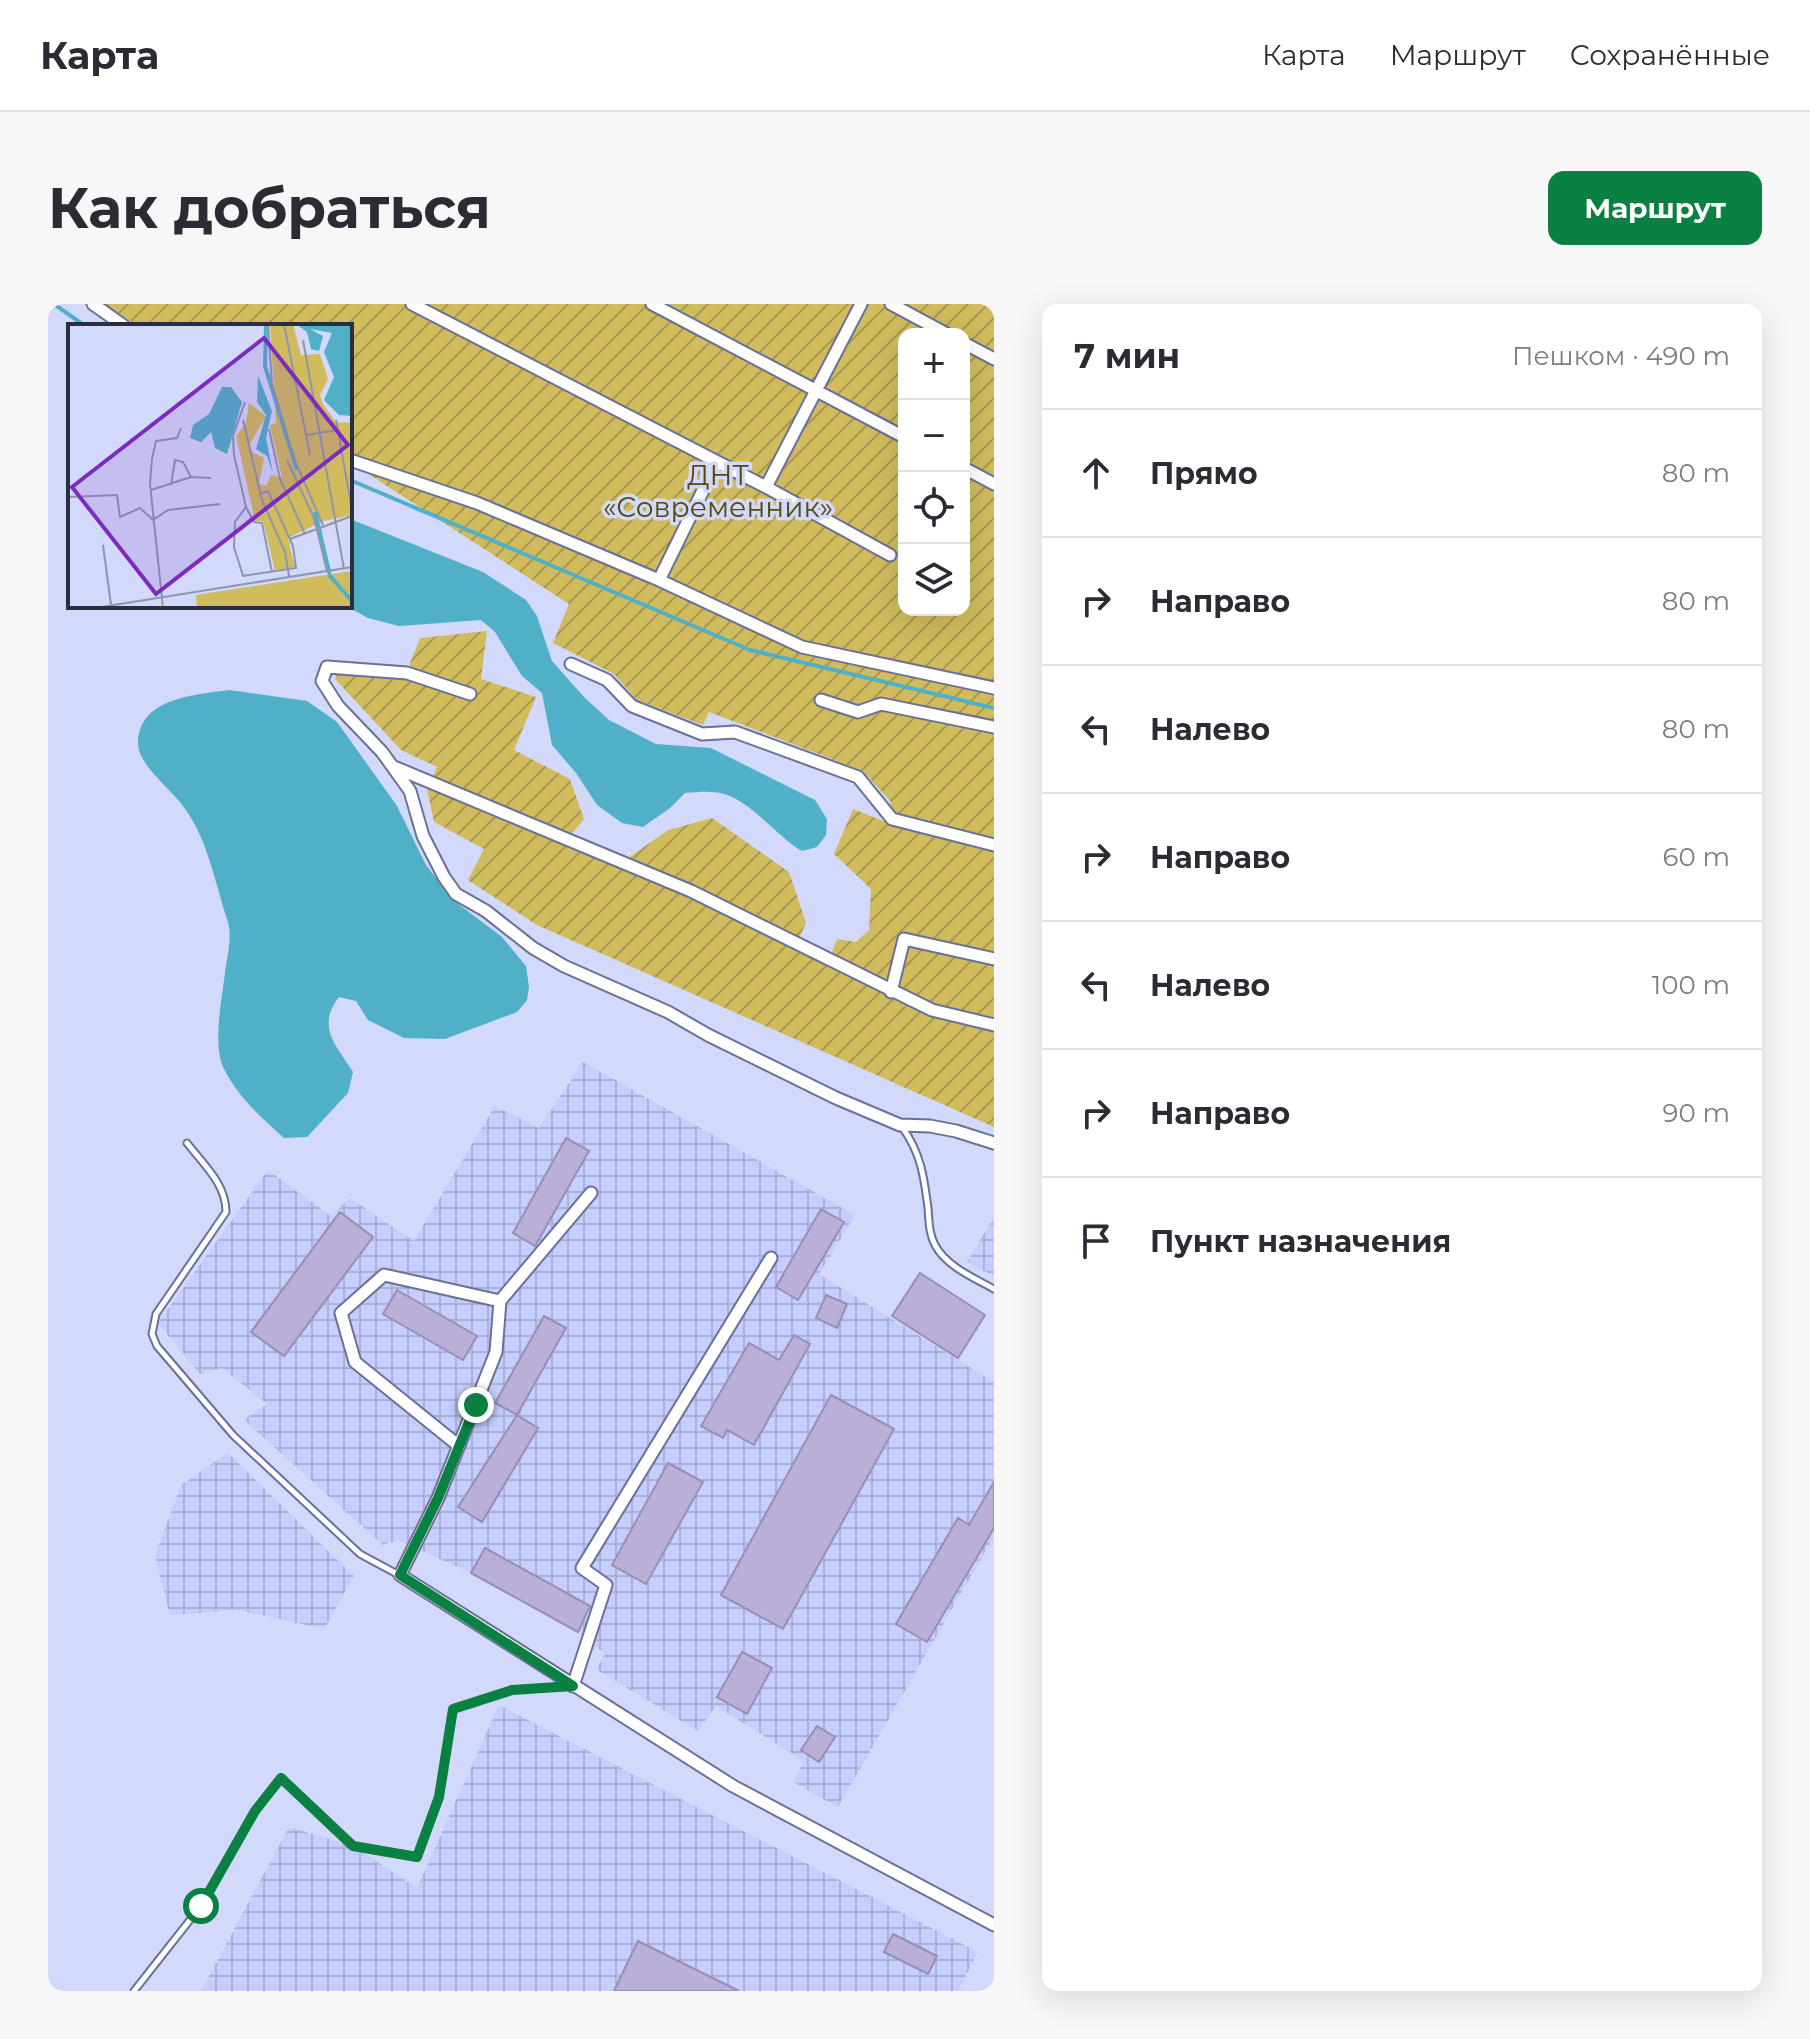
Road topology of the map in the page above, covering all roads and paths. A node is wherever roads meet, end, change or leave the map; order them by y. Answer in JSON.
{"nodes":[{"id":1,"x":93,"y":304,"type":"edge"},
{"id":2,"x":412,"y":304,"type":"edge"},
{"id":3,"x":652,"y":304,"type":"edge"},
{"id":4,"x":861,"y":304,"type":"edge"},
{"id":5,"x":891,"y":304,"type":"edge"},
{"id":6,"x":121,"y":324,"type":"edge"},
{"id":7,"x":936,"y":328,"type":"edge"},
{"id":8,"x":970,"y":346,"type":"edge"},
{"id":9,"x":994,"y":359,"type":"edge"},
{"id":10,"x":816,"y":390,"type":"junction"},
{"id":11,"x":898,"y":434,"type":"edge"},
{"id":12,"x":352,"y":461,"type":"edge"},
{"id":13,"x":717,"y":462,"type":"junction"},
{"id":14,"x":970,"y":471,"type":"edge"},
{"id":15,"x":994,"y":484,"type":"edge"},
{"id":16,"x":766,"y":487,"type":"junction"},
{"id":17,"x":890,"y":555,"type":"dead end"},
{"id":18,"x":659,"y":580,"type":"junction"},
{"id":19,"x":571,"y":664,"type":"dead end"},
{"id":20,"x":994,"y":688,"type":"edge"},
{"id":21,"x":470,"y":694,"type":"dead end"},
{"id":22,"x":821,"y":700,"type":"dead end"},
{"id":23,"x":994,"y":727,"type":"edge"},
{"id":24,"x":393,"y":767,"type":"junction"},
{"id":25,"x":994,"y":845,"type":"edge"},
{"id":26,"x":994,"y":959,"type":"edge"},
{"id":27,"x":891,"y":992,"type":"junction"},
{"id":28,"x":994,"y":1025,"type":"edge"},
{"id":29,"x":900,"y":1125,"type":"junction"},
{"id":30,"x":187,"y":1143,"type":"dead end"},
{"id":31,"x":994,"y":1143,"type":"edge"},
{"id":32,"x":591,"y":1193,"type":"dead end"},
{"id":33,"x":771,"y":1258,"type":"dead end"},
{"id":34,"x":994,"y":1289,"type":"edge"},
{"id":35,"x":500,"y":1301,"type":"junction"},
{"id":36,"x":459,"y":1446,"type":"junction"},
{"id":37,"x":400,"y":1575,"type":"junction"},
{"id":38,"x":573,"y":1686,"type":"junction"},
{"id":39,"x":994,"y":1925,"type":"edge"},
{"id":40,"x":134,"y":1991,"type":"edge"}],
"edges":[{"from":1,"to":6,"type":"street"},
{"from":2,"to":13,"type":"street"},
{"from":3,"to":10,"type":"street"},
{"from":4,"to":10,"type":"street"},
{"from":5,"to":7,"type":"street"},
{"from":8,"to":9,"type":"street"},
{"from":10,"to":11,"type":"street"},
{"from":10,"to":16,"type":"street"},
{"from":12,"to":18,"type":"street"},
{"from":13,"to":16,"type":"street"},
{"from":13,"to":18,"type":"street"},
{"from":14,"to":15,"type":"street"},
{"from":16,"to":17,"type":"street"},
{"from":18,"to":20,"type":"street"},
{"from":19,"to":25,"type":"street"},
{"from":21,"to":24,"type":"street"},
{"from":22,"to":23,"type":"street"},
{"from":24,"to":27,"type":"street"},
{"from":24,"to":29,"type":"street"},
{"from":26,"to":27,"type":"street"},
{"from":27,"to":28,"type":"street"},
{"from":29,"to":31,"type":"street"},
{"from":29,"to":34,"type":"lane"},
{"from":30,"to":37,"type":"lane"},
{"from":32,"to":35,"type":"street"},
{"from":33,"to":38,"type":"street"},
{"from":35,"to":36,"type":"street"},
{"from":35,"to":36,"type":"street"},
{"from":36,"to":37,"type":"street"},
{"from":37,"to":38,"type":"street"},
{"from":38,"to":39,"type":"street"},
{"from":38,"to":40,"type":"lane"}]}
